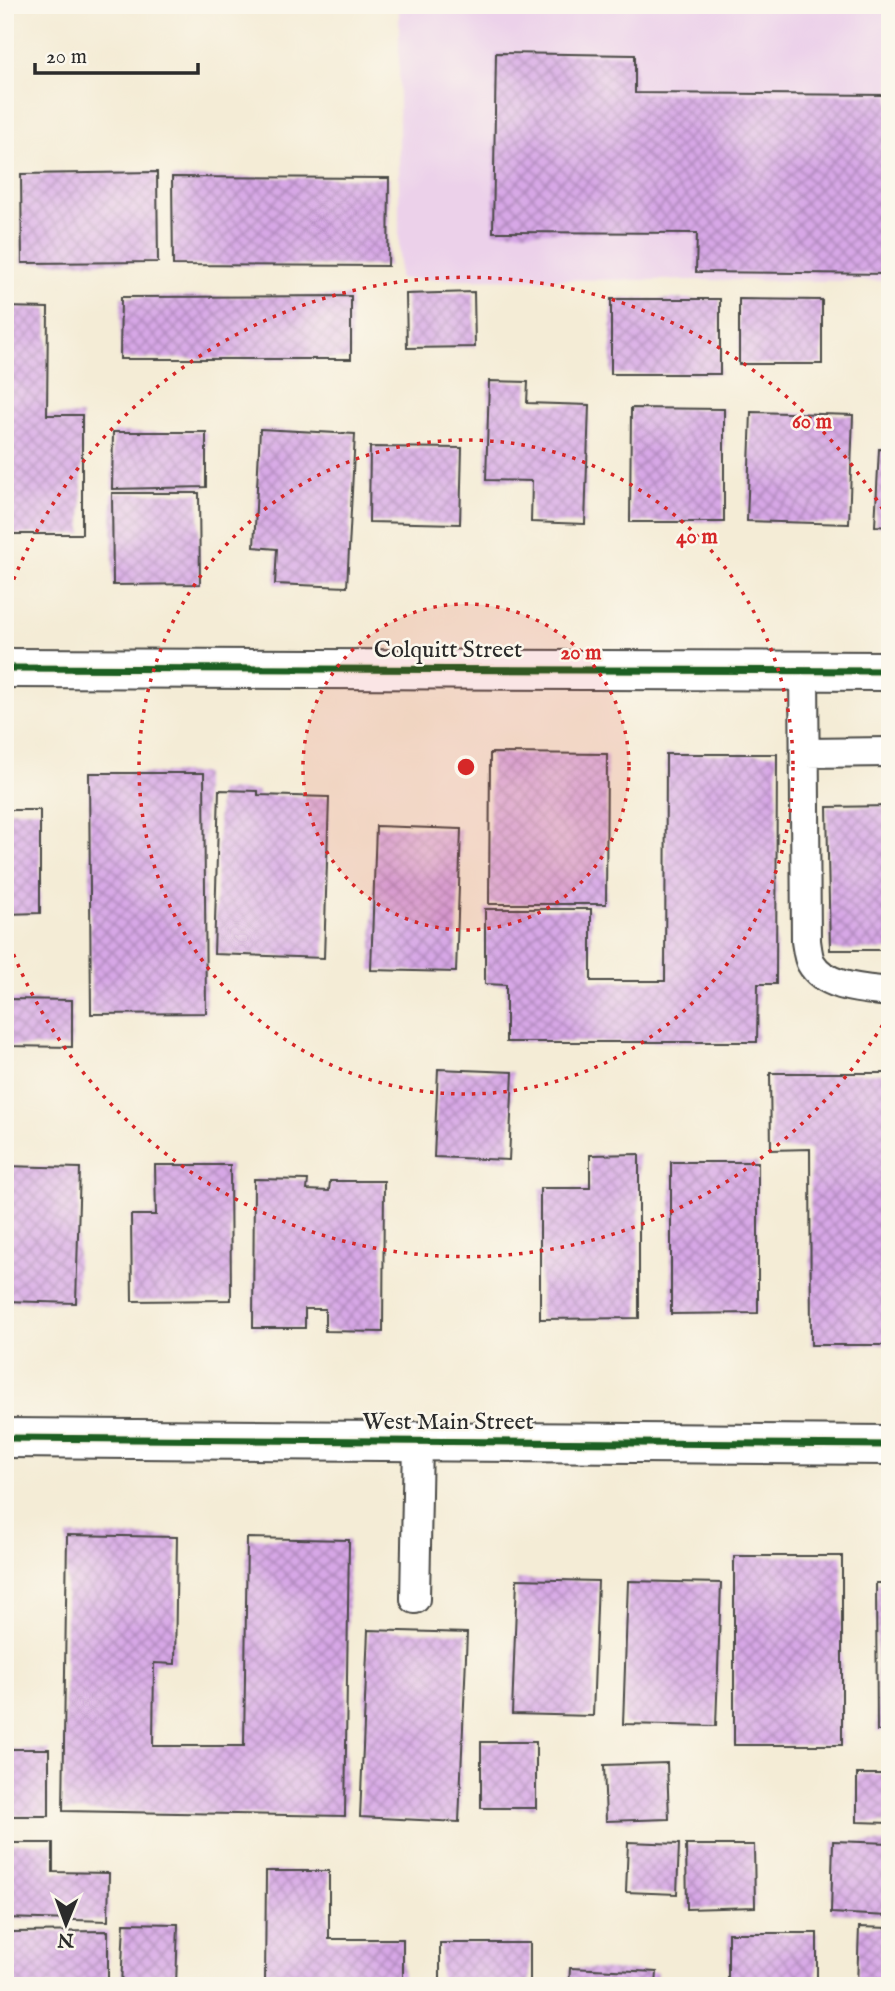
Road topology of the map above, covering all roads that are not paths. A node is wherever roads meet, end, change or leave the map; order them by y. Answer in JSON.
{"nodes":[{"id":1,"x":5,"y":668,"type":"edge"},
{"id":2,"x":804,"y":670,"type":"junction"},
{"id":3,"x":890,"y":671,"type":"edge"},
{"id":4,"x":890,"y":752,"type":"edge"},
{"id":5,"x":805,"y":753,"type":"junction"},
{"id":6,"x":890,"y":992,"type":"edge"},
{"id":7,"x":5,"y":1438,"type":"edge"},
{"id":8,"x":418,"y":1441,"type":"junction"},
{"id":9,"x":890,"y":1445,"type":"edge"},
{"id":10,"x":415,"y":1599,"type":"dead end"}],
"edges":[{"from":1,"to":2,"type":"street","name":"Colquitt Street"},
{"from":2,"to":3,"type":"street","name":"Colquitt Street"},
{"from":2,"to":5,"type":"lane"},
{"from":4,"to":5,"type":"lane"},
{"from":5,"to":6,"type":"lane"},
{"from":7,"to":8,"type":"street","name":"West Main Street"},
{"from":8,"to":9,"type":"street","name":"West Main Street"},
{"from":8,"to":10,"type":"lane"}]}
